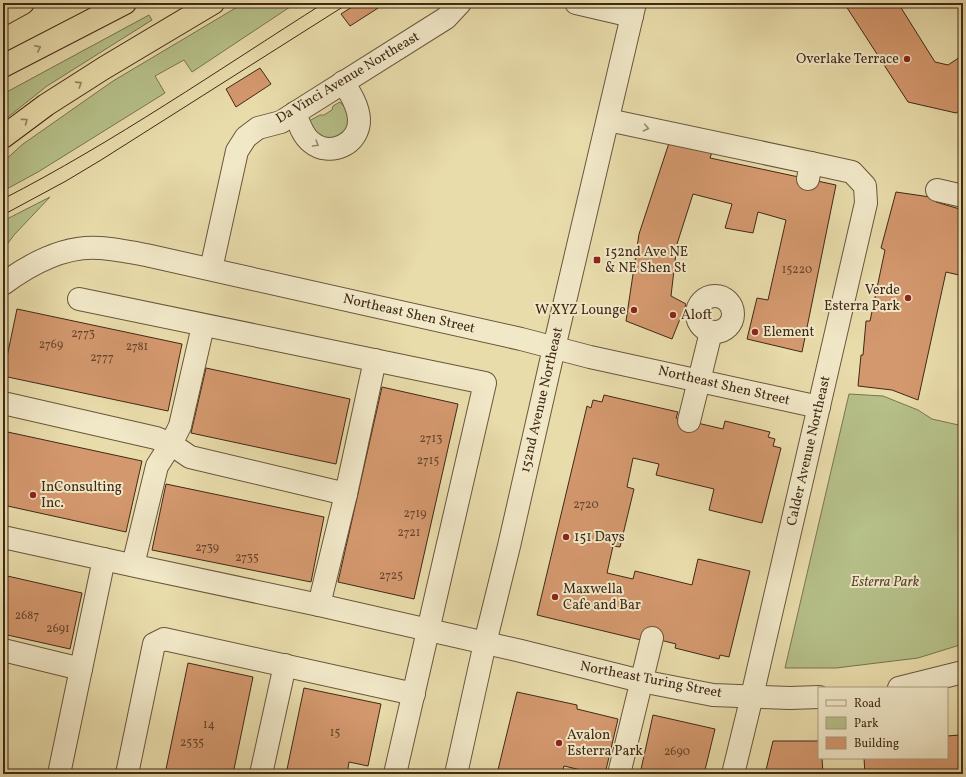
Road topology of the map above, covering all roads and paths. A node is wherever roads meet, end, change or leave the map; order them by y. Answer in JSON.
{"nodes":[{"id":1,"x":24,"y":3,"type":"edge"},
{"id":2,"x":125,"y":3,"type":"edge"},
{"id":3,"x":213,"y":3,"type":"edge"},
{"id":4,"x":460,"y":3,"type":"edge"},
{"id":5,"x":576,"y":3,"type":"edge"},
{"id":6,"x":634,"y":10,"type":"edge"},
{"id":7,"x":3,"y":14,"type":"edge"},
{"id":8,"x":3,"y":66,"type":"edge"},
{"id":9,"x":343,"y":82,"type":"junction"},
{"id":10,"x":295,"y":113,"type":"junction"},
{"id":11,"x":608,"y":120,"type":"junction"},
{"id":12,"x":3,"y":137,"type":"edge"},
{"id":13,"x":937,"y":190,"type":"dead end"},
{"id":14,"x":963,"y":196,"type":"edge"},
{"id":15,"x":211,"y":269,"type":"junction"},
{"id":16,"x":3,"y":284,"type":"edge"},
{"id":17,"x":79,"y":299,"type":"dead end"},
{"id":18,"x":204,"y":326,"type":"junction"},
{"id":19,"x":711,"y":332,"type":"dead end"},
{"id":20,"x":554,"y":348,"type":"junction"},
{"id":21,"x":375,"y":360,"type":"junction"},
{"id":22,"x":699,"y":381,"type":"junction"},
{"id":23,"x":3,"y":403,"type":"edge"},
{"id":24,"x":819,"y":407,"type":"junction"},
{"id":25,"x":689,"y":421,"type":"dead end"},
{"id":26,"x":171,"y":444,"type":"junction"},
{"id":27,"x":346,"y":494,"type":"junction"},
{"id":28,"x":3,"y":537,"type":"edge"},
{"id":29,"x":104,"y":559,"type":"junction"},
{"id":30,"x":133,"y":566,"type":"junction"},
{"id":31,"x":319,"y":605,"type":"junction"},
{"id":32,"x":429,"y":630,"type":"junction"},
{"id":33,"x":652,"y":638,"type":"dead end"},
{"id":34,"x":485,"y":643,"type":"junction"},
{"id":35,"x":3,"y":650,"type":"edge"},
{"id":36,"x":285,"y":665,"type":"junction"},
{"id":37,"x":82,"y":669,"type":"junction"},
{"id":38,"x":963,"y":672,"type":"edge"},
{"id":39,"x":641,"y":680,"type":"junction"},
{"id":40,"x":903,"y":687,"type":"edge"},
{"id":41,"x":414,"y":694,"type":"junction"},
{"id":42,"x":752,"y":696,"type":"junction"},
{"id":43,"x":818,"y":697,"type":"edge"},
{"id":44,"x":59,"y":774,"type":"edge"},
{"id":45,"x":126,"y":774,"type":"edge"},
{"id":46,"x":261,"y":774,"type":"edge"},
{"id":47,"x":395,"y":774,"type":"edge"},
{"id":48,"x":456,"y":774,"type":"edge"},
{"id":49,"x":619,"y":774,"type":"edge"},
{"id":50,"x":733,"y":774,"type":"edge"}],
"edges":[{"from":1,"to":7,"type":"highway"},
{"from":8,"to":2,"type":"highway","one_way":true},
{"from":12,"to":3,"type":"highway","one_way":true},
{"from":4,"to":9,"type":"street","name":"Da Vinci Avenue Northeast"},
{"from":5,"to":6,"type":"street"},
{"from":6,"to":11,"type":"street","name":"152nd Avenue Northeast"},
{"from":9,"to":10,"type":"street","name":"Da Vinci Avenue Northeast"},
{"from":10,"to":9,"type":"street","one_way":true},
{"from":10,"to":15,"type":"street","name":"Da Vinci Avenue Northeast"},
{"from":11,"to":20,"type":"street","name":"152nd Avenue Northeast"},
{"from":11,"to":24,"type":"street","name":"Calder Avenue Northeast","one_way":true},
{"from":13,"to":14,"type":"street"},
{"from":15,"to":16,"type":"street","name":"Northeast Shen Street"},
{"from":15,"to":20,"type":"street","name":"Northeast Shen Street"},
{"from":17,"to":18,"type":"street"},
{"from":18,"to":21,"type":"street"},
{"from":18,"to":26,"type":"street"},
{"from":19,"to":22,"type":"street"},
{"from":20,"to":22,"type":"street","name":"Northeast Shen Street"},
{"from":20,"to":34,"type":"street","name":"152nd Avenue Northeast"},
{"from":21,"to":27,"type":"street"},
{"from":21,"to":32,"type":"street"},
{"from":22,"to":24,"type":"street","name":"Northeast Shen Street"},
{"from":22,"to":25,"type":"street"},
{"from":23,"to":26,"type":"street"},
{"from":24,"to":42,"type":"street","name":"Calder Avenue Northeast"},
{"from":26,"to":27,"type":"street"},
{"from":26,"to":30,"type":"street"},
{"from":27,"to":31,"type":"street"},
{"from":28,"to":29,"type":"street","name":"Northeast Turing Street"},
{"from":29,"to":30,"type":"street","name":"Northeast Turing Street"},
{"from":29,"to":37,"type":"street"},
{"from":30,"to":31,"type":"street","name":"Northeast Turing Street"},
{"from":31,"to":32,"type":"street","name":"Northeast Turing Street"},
{"from":32,"to":34,"type":"street","name":"Northeast Turing Street"},
{"from":32,"to":41,"type":"street"},
{"from":33,"to":39,"type":"street"},
{"from":34,"to":39,"type":"street","name":"Northeast Turing Street"},
{"from":34,"to":48,"type":"street","name":"152nd Avenue Northeast"},
{"from":35,"to":37,"type":"street"},
{"from":36,"to":41,"type":"street"},
{"from":36,"to":45,"type":"street"},
{"from":36,"to":46,"type":"street"},
{"from":37,"to":44,"type":"street"},
{"from":38,"to":40,"type":"street"},
{"from":39,"to":42,"type":"street","name":"Northeast Turing Street"},
{"from":39,"to":49,"type":"street"},
{"from":41,"to":47,"type":"street"},
{"from":42,"to":43,"type":"street","name":"Northeast Turing Street"},
{"from":42,"to":50,"type":"street","name":"Calder Avenue Northeast"}]}
